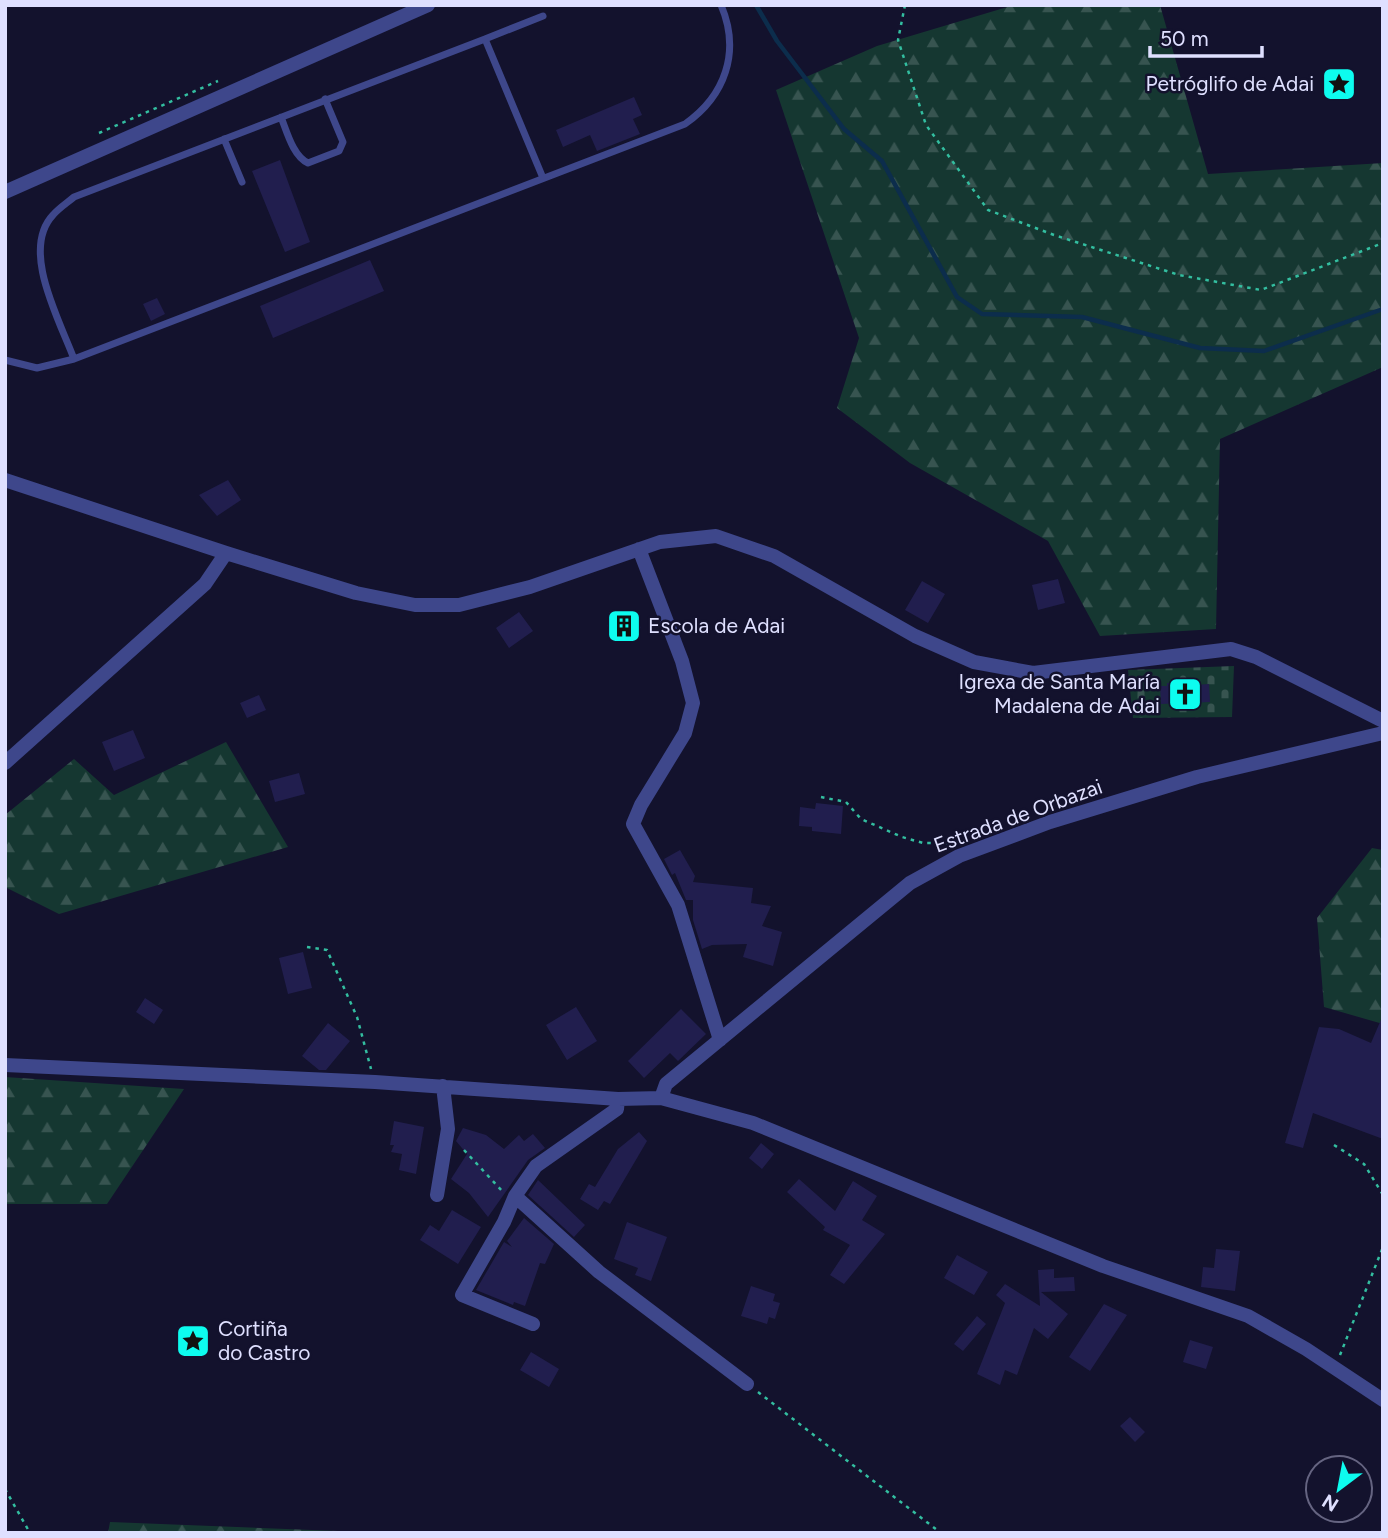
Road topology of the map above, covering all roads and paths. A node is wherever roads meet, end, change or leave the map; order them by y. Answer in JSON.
{"nodes":[{"id":1,"x":428,"y":5,"type":"edge"},
{"id":2,"x":721,"y":5,"type":"edge"},
{"id":3,"x":905,"y":5,"type":"edge"},
{"id":4,"x":543,"y":16,"type":"dead end"},
{"id":5,"x":485,"y":39,"type":"junction"},
{"id":6,"x":325,"y":99,"type":"junction"},
{"id":7,"x":281,"y":117,"type":"junction"},
{"id":8,"x":224,"y":139,"type":"junction"},
{"id":9,"x":543,"y":178,"type":"junction"},
{"id":10,"x":242,"y":182,"type":"dead end"},
{"id":11,"x":5,"y":192,"type":"edge"},
{"id":12,"x":1383,"y":243,"type":"edge"},
{"id":13,"x":74,"y":359,"type":"junction"},
{"id":14,"x":5,"y":360,"type":"edge"},
{"id":15,"x":5,"y":480,"type":"edge"},
{"id":16,"x":639,"y":549,"type":"junction"},
{"id":17,"x":226,"y":553,"type":"junction"},
{"id":18,"x":1363,"y":711,"type":"junction"},
{"id":19,"x":1383,"y":722,"type":"edge"},
{"id":20,"x":1383,"y":733,"type":"edge"},
{"id":21,"x":1366,"y":737,"type":"junction"},
{"id":22,"x":5,"y":763,"type":"edge"},
{"id":23,"x":821,"y":797,"type":"dead end"},
{"id":24,"x":975,"y":850,"type":"junction"},
{"id":25,"x":307,"y":947,"type":"dead end"},
{"id":26,"x":720,"y":1040,"type":"junction"},
{"id":27,"x":5,"y":1065,"type":"edge"},
{"id":28,"x":375,"y":1082,"type":"junction"},
{"id":29,"x":443,"y":1086,"type":"junction"},
{"id":30,"x":661,"y":1098,"type":"junction"},
{"id":31,"x":618,"y":1099,"type":"junction"},
{"id":32,"x":1334,"y":1145,"type":"dead end"},
{"id":33,"x":464,"y":1150,"type":"dead end"},
{"id":34,"x":437,"y":1195,"type":"dead end"},
{"id":35,"x":1383,"y":1195,"type":"edge"},
{"id":36,"x":514,"y":1199,"type":"junction"},
{"id":37,"x":1383,"y":1247,"type":"edge"},
{"id":38,"x":533,"y":1324,"type":"dead end"},
{"id":39,"x":1335,"y":1367,"type":"junction"},
{"id":40,"x":747,"y":1384,"type":"joint"},
{"id":41,"x":1383,"y":1400,"type":"edge"},
{"id":42,"x":5,"y":1489,"type":"edge"},
{"id":43,"x":30,"y":1533,"type":"edge"},
{"id":44,"x":941,"y":1533,"type":"edge"}],
"edges":[{"from":1,"to":11,"type":"street"},
{"from":2,"to":9,"type":"lane"},
{"from":3,"to":12,"type":"path"},
{"from":4,"to":5,"type":"lane"},
{"from":5,"to":6,"type":"lane"},
{"from":5,"to":9,"type":"lane"},
{"from":6,"to":7,"type":"lane"},
{"from":6,"to":7,"type":"lane"},
{"from":7,"to":8,"type":"lane"},
{"from":8,"to":10,"type":"lane"},
{"from":8,"to":13,"type":"lane"},
{"from":9,"to":13,"type":"lane"},
{"from":13,"to":14,"type":"lane"},
{"from":15,"to":17,"type":"street"},
{"from":16,"to":17,"type":"street"},
{"from":16,"to":18,"type":"street"},
{"from":16,"to":26,"type":"street"},
{"from":17,"to":22,"type":"street"},
{"from":18,"to":19,"type":"street"},
{"from":18,"to":21,"type":"street"},
{"from":20,"to":21,"type":"street","name":"Estrada de Orbazai"},
{"from":21,"to":24,"type":"street","name":"Estrada de Orbazai"},
{"from":23,"to":24,"type":"path"},
{"from":24,"to":26,"type":"street","name":"Estrada de Orbazai"},
{"from":25,"to":28,"type":"path"},
{"from":26,"to":30,"type":"street","name":"Estrada de Orbazai"},
{"from":27,"to":28,"type":"street"},
{"from":28,"to":29,"type":"street"},
{"from":29,"to":31,"type":"street"},
{"from":29,"to":34,"type":"street"},
{"from":30,"to":31,"type":"street"},
{"from":30,"to":39,"type":"street"},
{"from":31,"to":36,"type":"street"},
{"from":32,"to":35,"type":"path"},
{"from":33,"to":36,"type":"path"},
{"from":36,"to":38,"type":"street"},
{"from":36,"to":40,"type":"street"},
{"from":37,"to":39,"type":"path"},
{"from":39,"to":41,"type":"street"},
{"from":40,"to":44,"type":"path"},
{"from":42,"to":43,"type":"path"}]}
